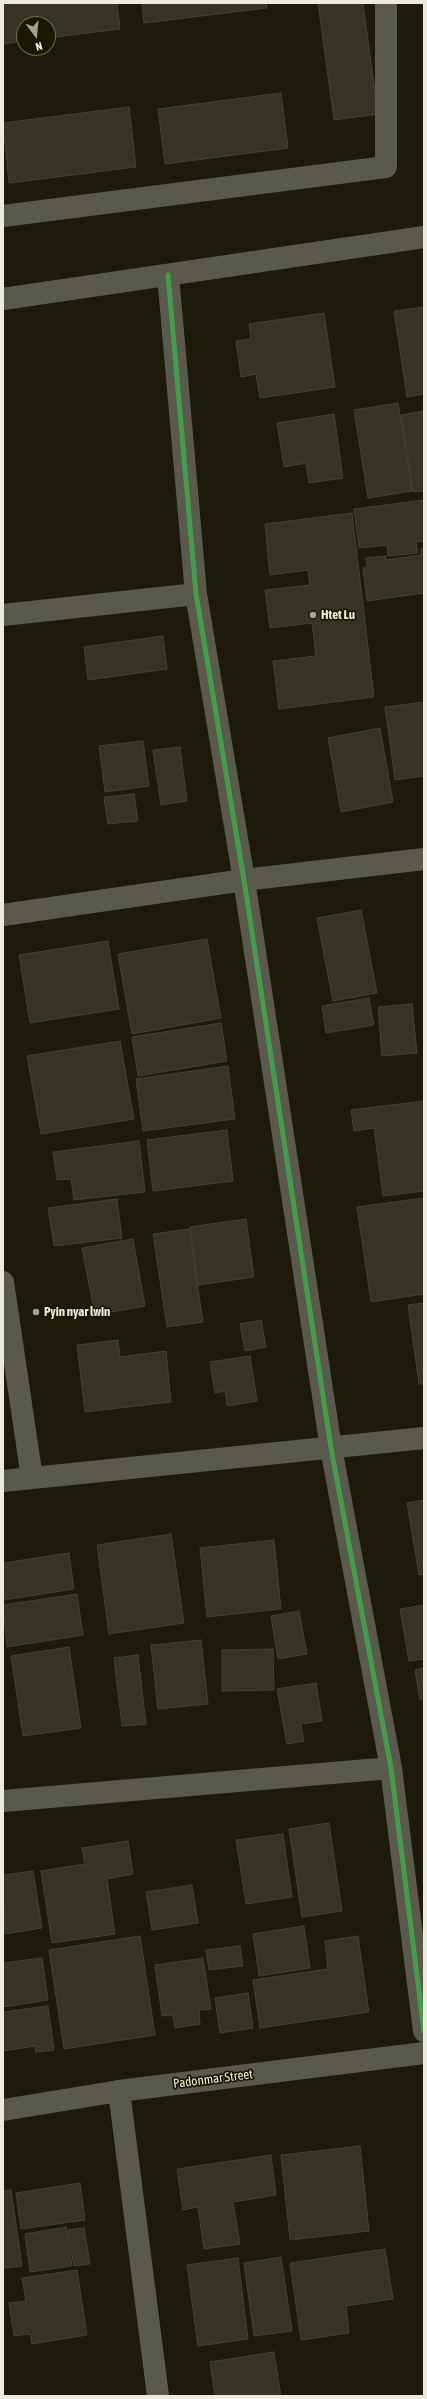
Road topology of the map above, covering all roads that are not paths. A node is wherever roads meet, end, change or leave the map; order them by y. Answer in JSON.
{"nodes":[{"id":1,"x":386,"y":3,"type":"edge"},
{"id":2,"x":3,"y":216,"type":"edge"},
{"id":3,"x":424,"y":237,"type":"edge"},
{"id":4,"x":168,"y":275,"type":"junction"},
{"id":5,"x":3,"y":299,"type":"edge"},
{"id":6,"x":196,"y":594,"type":"junction"},
{"id":7,"x":3,"y":615,"type":"edge"},
{"id":8,"x":424,"y":859,"type":"edge"},
{"id":9,"x":244,"y":880,"type":"junction"},
{"id":10,"x":3,"y":915,"type":"edge"},
{"id":11,"x":3,"y":1282,"type":"edge"},
{"id":12,"x":424,"y":1438,"type":"edge"},
{"id":13,"x":331,"y":1448,"type":"junction"},
{"id":14,"x":32,"y":1478,"type":"junction"},
{"id":15,"x":3,"y":1482,"type":"edge"},
{"id":16,"x":391,"y":1768,"type":"junction"},
{"id":17,"x":3,"y":1801,"type":"edge"},
{"id":18,"x":424,"y":2031,"type":"edge"},
{"id":19,"x":424,"y":2053,"type":"edge"},
{"id":20,"x":119,"y":2091,"type":"junction"},
{"id":21,"x":3,"y":2110,"type":"edge"},
{"id":22,"x":158,"y":2396,"type":"edge"}],
"edges":[{"from":1,"to":2,"type":"street"},
{"from":3,"to":4,"type":"street"},
{"from":4,"to":5,"type":"street"},
{"from":4,"to":6,"type":"street"},
{"from":6,"to":7,"type":"street"},
{"from":6,"to":9,"type":"street"},
{"from":8,"to":9,"type":"street"},
{"from":9,"to":10,"type":"street"},
{"from":9,"to":13,"type":"street"},
{"from":11,"to":14,"type":"street"},
{"from":12,"to":13,"type":"street"},
{"from":13,"to":14,"type":"street"},
{"from":13,"to":16,"type":"street"},
{"from":14,"to":15,"type":"street"},
{"from":16,"to":17,"type":"street"},
{"from":16,"to":18,"type":"street"},
{"from":19,"to":20,"type":"street","name":"Padonmar Street"},
{"from":20,"to":21,"type":"street","name":"Padonmar Street"},
{"from":20,"to":22,"type":"street"}]}
